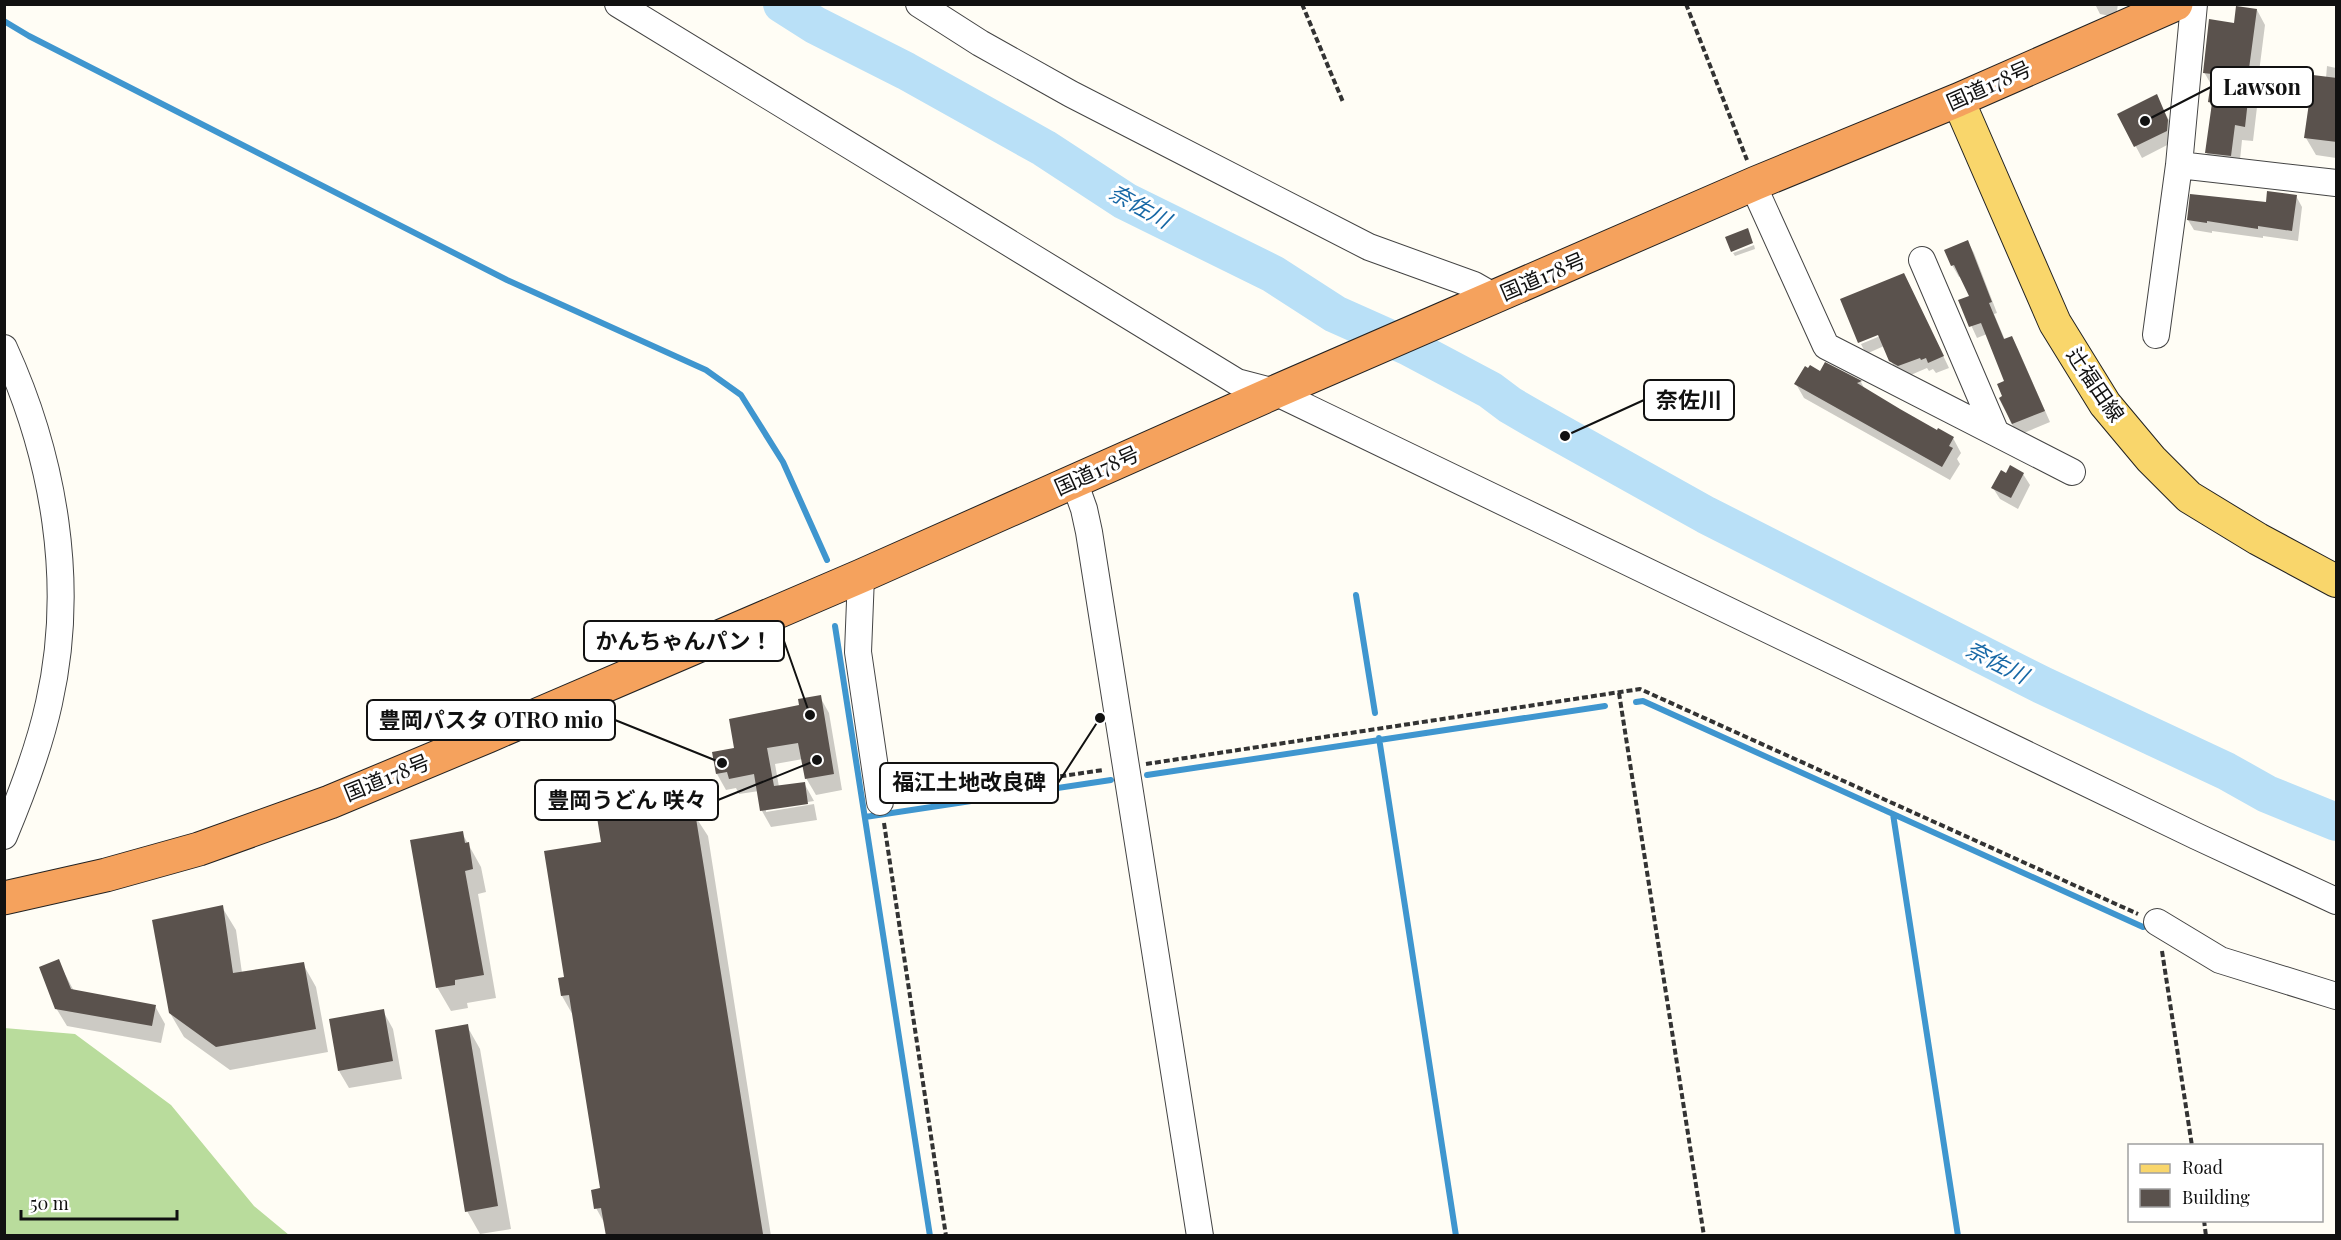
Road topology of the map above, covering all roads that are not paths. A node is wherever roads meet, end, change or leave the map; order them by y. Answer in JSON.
{"nodes":[{"id":1,"x":618,"y":4,"type":"edge"},
{"id":2,"x":919,"y":4,"type":"edge"},
{"id":3,"x":2175,"y":4,"type":"edge"},
{"id":4,"x":2194,"y":4,"type":"edge"},
{"id":5,"x":1958,"y":100,"type":"junction"},
{"id":6,"x":2179,"y":165,"type":"junction"},
{"id":7,"x":2337,"y":183,"type":"edge"},
{"id":8,"x":1754,"y":184,"type":"junction"},
{"id":9,"x":1922,"y":260,"type":"dead end"},
{"id":10,"x":1486,"y":301,"type":"junction"},
{"id":11,"x":2156,"y":335,"type":"dead end"},
{"id":12,"x":4,"y":348,"type":"edge"},
{"id":13,"x":1284,"y":388,"type":"junction"},
{"id":14,"x":1996,"y":433,"type":"junction"},
{"id":15,"x":2072,"y":472,"type":"dead end"},
{"id":16,"x":1074,"y":481,"type":"junction"},
{"id":17,"x":861,"y":576,"type":"junction"},
{"id":18,"x":2337,"y":581,"type":"edge"},
{"id":19,"x":880,"y":802,"type":"road end"},
{"id":20,"x":4,"y":836,"type":"edge"},
{"id":21,"x":4,"y":898,"type":"edge"},
{"id":22,"x":2337,"y":901,"type":"edge"},
{"id":23,"x":2157,"y":922,"type":"road end"},
{"id":24,"x":2337,"y":996,"type":"edge"},
{"id":25,"x":1200,"y":1236,"type":"edge"}],
"edges":[{"from":1,"to":13,"type":"street"},
{"from":2,"to":10,"type":"street"},
{"from":3,"to":5,"type":"highway","name":"国道178号"},
{"from":4,"to":6,"type":"street"},
{"from":5,"to":8,"type":"highway","name":"国道178号"},
{"from":5,"to":18,"type":"main road","name":"辻福田線"},
{"from":6,"to":7,"type":"street"},
{"from":6,"to":11,"type":"street"},
{"from":8,"to":10,"type":"highway","name":"国道178号"},
{"from":8,"to":14,"type":"street"},
{"from":9,"to":14,"type":"street"},
{"from":10,"to":13,"type":"highway","name":"国道178号"},
{"from":12,"to":20,"type":"street"},
{"from":13,"to":16,"type":"highway","name":"国道178号"},
{"from":13,"to":22,"type":"street"},
{"from":14,"to":15,"type":"street"},
{"from":16,"to":17,"type":"highway","name":"国道178号"},
{"from":16,"to":25,"type":"street"},
{"from":17,"to":19,"type":"street"},
{"from":17,"to":21,"type":"highway","name":"国道178号"},
{"from":23,"to":24,"type":"street"}]}
